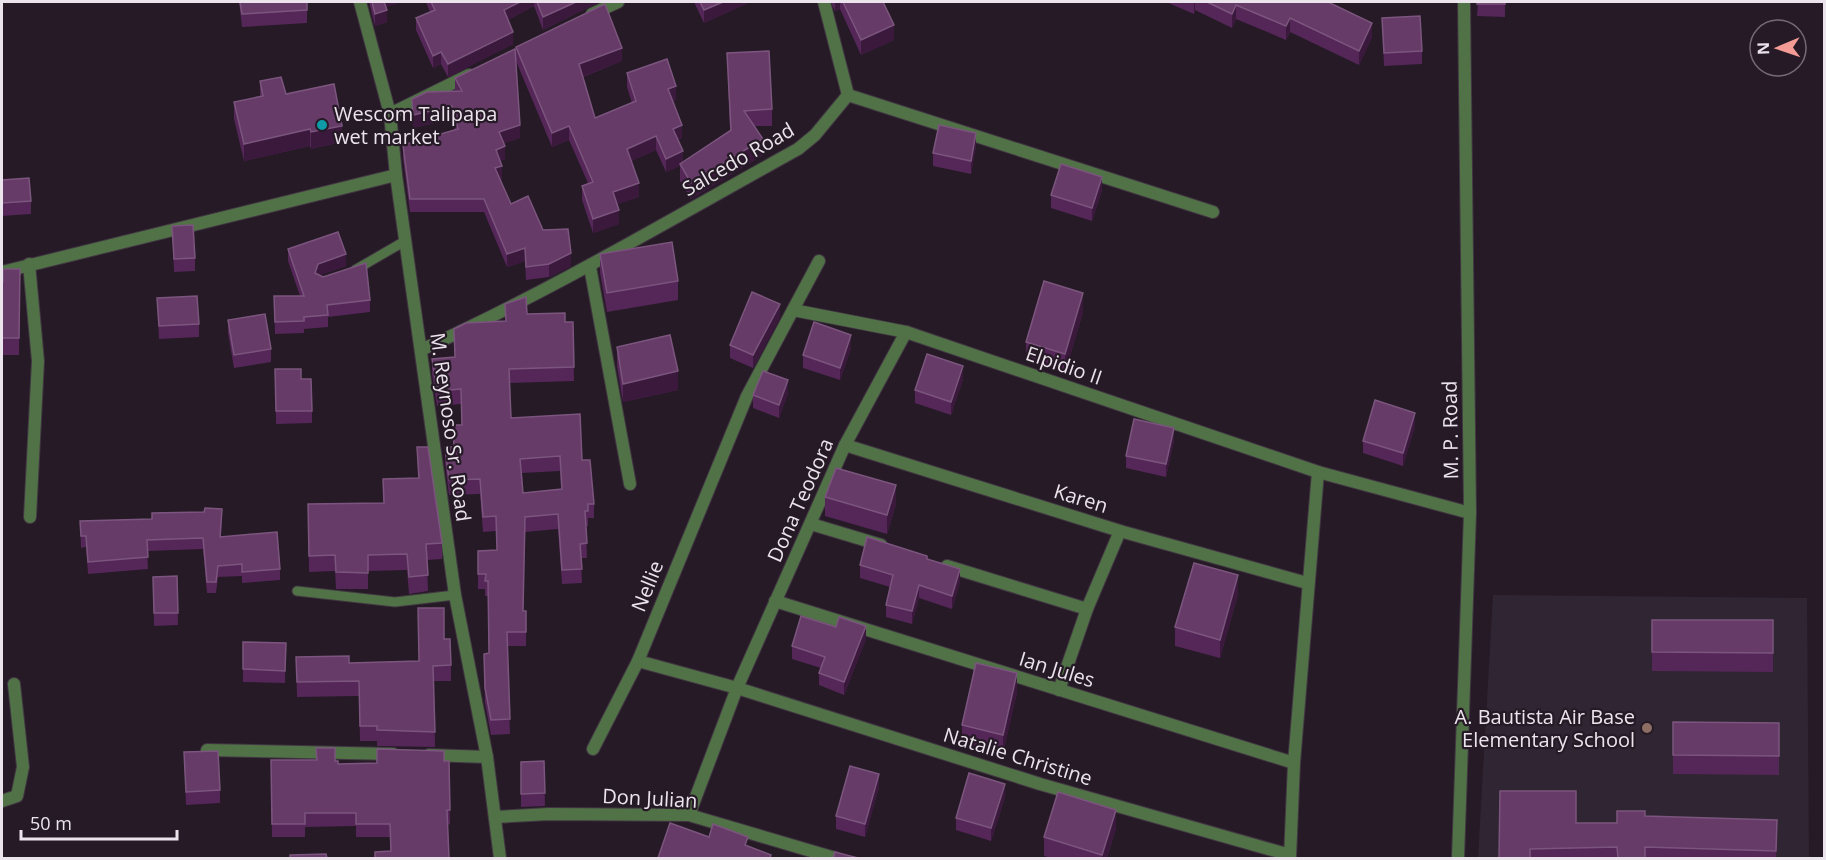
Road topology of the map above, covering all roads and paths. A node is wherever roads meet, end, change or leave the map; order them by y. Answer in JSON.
{"nodes":[{"id":1,"x":360,"y":2,"type":"edge"},
{"id":2,"x":618,"y":2,"type":"edge"},
{"id":3,"x":824,"y":2,"type":"edge"},
{"id":4,"x":1464,"y":2,"type":"edge"},
{"id":5,"x":580,"y":20,"type":"edge"},
{"id":6,"x":485,"y":67,"type":"edge"},
{"id":7,"x":848,"y":95,"type":"junction"},
{"id":8,"x":390,"y":114,"type":"junction"},
{"id":9,"x":396,"y":175,"type":"junction"},
{"id":10,"x":1213,"y":212,"type":"dead end"},
{"id":11,"x":405,"y":241,"type":"junction"},
{"id":12,"x":819,"y":261,"type":"dead end"},
{"id":13,"x":29,"y":264,"type":"junction"},
{"id":14,"x":590,"y":267,"type":"junction"},
{"id":15,"x":2,"y":272,"type":"edge"},
{"id":16,"x":344,"y":275,"type":"edge"},
{"id":17,"x":793,"y":310,"type":"junction"},
{"id":18,"x":906,"y":332,"type":"junction"},
{"id":19,"x":421,"y":350,"type":"junction"},
{"id":20,"x":845,"y":445,"type":"junction"},
{"id":21,"x":1318,"y":472,"type":"junction"},
{"id":22,"x":630,"y":484,"type":"dead end"},
{"id":23,"x":1470,"y":513,"type":"junction"},
{"id":24,"x":30,"y":517,"type":"dead end"},
{"id":25,"x":811,"y":524,"type":"junction"},
{"id":26,"x":1120,"y":531,"type":"junction"},
{"id":27,"x":888,"y":548,"type":"edge"},
{"id":28,"x":932,"y":561,"type":"edge"},
{"id":29,"x":1307,"y":583,"type":"junction"},
{"id":30,"x":297,"y":591,"type":"dead end"},
{"id":31,"x":455,"y":595,"type":"junction"},
{"id":32,"x":775,"y":601,"type":"junction"},
{"id":33,"x":1087,"y":609,"type":"junction"},
{"id":34,"x":638,"y":661,"type":"junction"},
{"id":35,"x":14,"y":684,"type":"dead end"},
{"id":36,"x":737,"y":688,"type":"junction"},
{"id":37,"x":1059,"y":690,"type":"junction"},
{"id":38,"x":593,"y":749,"type":"dead end"},
{"id":39,"x":207,"y":750,"type":"edge"},
{"id":40,"x":487,"y":757,"type":"junction"},
{"id":41,"x":1294,"y":763,"type":"junction"},
{"id":42,"x":2,"y":801,"type":"edge"},
{"id":43,"x":688,"y":815,"type":"junction"},
{"id":44,"x":495,"y":817,"type":"junction"},
{"id":45,"x":1290,"y":857,"type":"edge"},
{"id":46,"x":500,"y":858,"type":"edge"},
{"id":47,"x":834,"y":858,"type":"edge"},
{"id":48,"x":1458,"y":858,"type":"edge"}],
"edges":[{"from":1,"to":8,"type":"street","name":"M. Reynoso Sr. Road"},
{"from":2,"to":5,"type":"street"},
{"from":3,"to":7,"type":"street"},
{"from":4,"to":23,"type":"street","name":"M. P. Road"},
{"from":6,"to":8,"type":"street"},
{"from":7,"to":10,"type":"street"},
{"from":7,"to":14,"type":"street","name":"Salcedo Road"},
{"from":8,"to":9,"type":"street","name":"M. Reynoso Sr. Road"},
{"from":9,"to":11,"type":"street","name":"M. Reynoso Sr. Road"},
{"from":9,"to":13,"type":"street"},
{"from":11,"to":16,"type":"lane"},
{"from":11,"to":19,"type":"street","name":"M. Reynoso Sr. Road"},
{"from":12,"to":17,"type":"street","name":"Nellie"},
{"from":13,"to":15,"type":"street"},
{"from":13,"to":24,"type":"street"},
{"from":14,"to":19,"type":"street","name":"Salcedo Road"},
{"from":14,"to":22,"type":"street"},
{"from":17,"to":18,"type":"street","name":"Elpidio II"},
{"from":17,"to":34,"type":"street","name":"Nellie"},
{"from":18,"to":20,"type":"street","name":"Dona Teodora"},
{"from":18,"to":21,"type":"street","name":"Elpidio II"},
{"from":19,"to":31,"type":"street","name":"M. Reynoso Sr. Road"},
{"from":20,"to":25,"type":"street","name":"Dona Teodora"},
{"from":20,"to":26,"type":"street","name":"Karen"},
{"from":21,"to":23,"type":"street","name":"Elpidio II"},
{"from":21,"to":29,"type":"street"},
{"from":23,"to":48,"type":"street","name":"M. P. Road"},
{"from":25,"to":27,"type":"street"},
{"from":25,"to":32,"type":"street","name":"Dona Teodora"},
{"from":26,"to":29,"type":"street","name":"Karen"},
{"from":26,"to":33,"type":"street"},
{"from":28,"to":33,"type":"street"},
{"from":29,"to":41,"type":"street"},
{"from":30,"to":31,"type":"lane"},
{"from":31,"to":40,"type":"street","name":"M. Reynoso Sr. Road"},
{"from":32,"to":36,"type":"street","name":"Dona Teodora"},
{"from":32,"to":37,"type":"street","name":"Ian Jules"},
{"from":33,"to":37,"type":"street"},
{"from":34,"to":36,"type":"street"},
{"from":34,"to":38,"type":"street","name":"Nellie"},
{"from":35,"to":42,"type":"street"},
{"from":36,"to":43,"type":"street"},
{"from":36,"to":45,"type":"street","name":"Natalie Christine"},
{"from":37,"to":41,"type":"street","name":"Ian Jules"},
{"from":39,"to":40,"type":"street"},
{"from":40,"to":44,"type":"street","name":"M. Reynoso Sr. Road"},
{"from":41,"to":45,"type":"street"},
{"from":43,"to":44,"type":"street","name":"Don Julian"},
{"from":43,"to":47,"type":"street","name":"Don Julian"},
{"from":44,"to":46,"type":"street","name":"M. Reynoso Sr. Road"}]}
